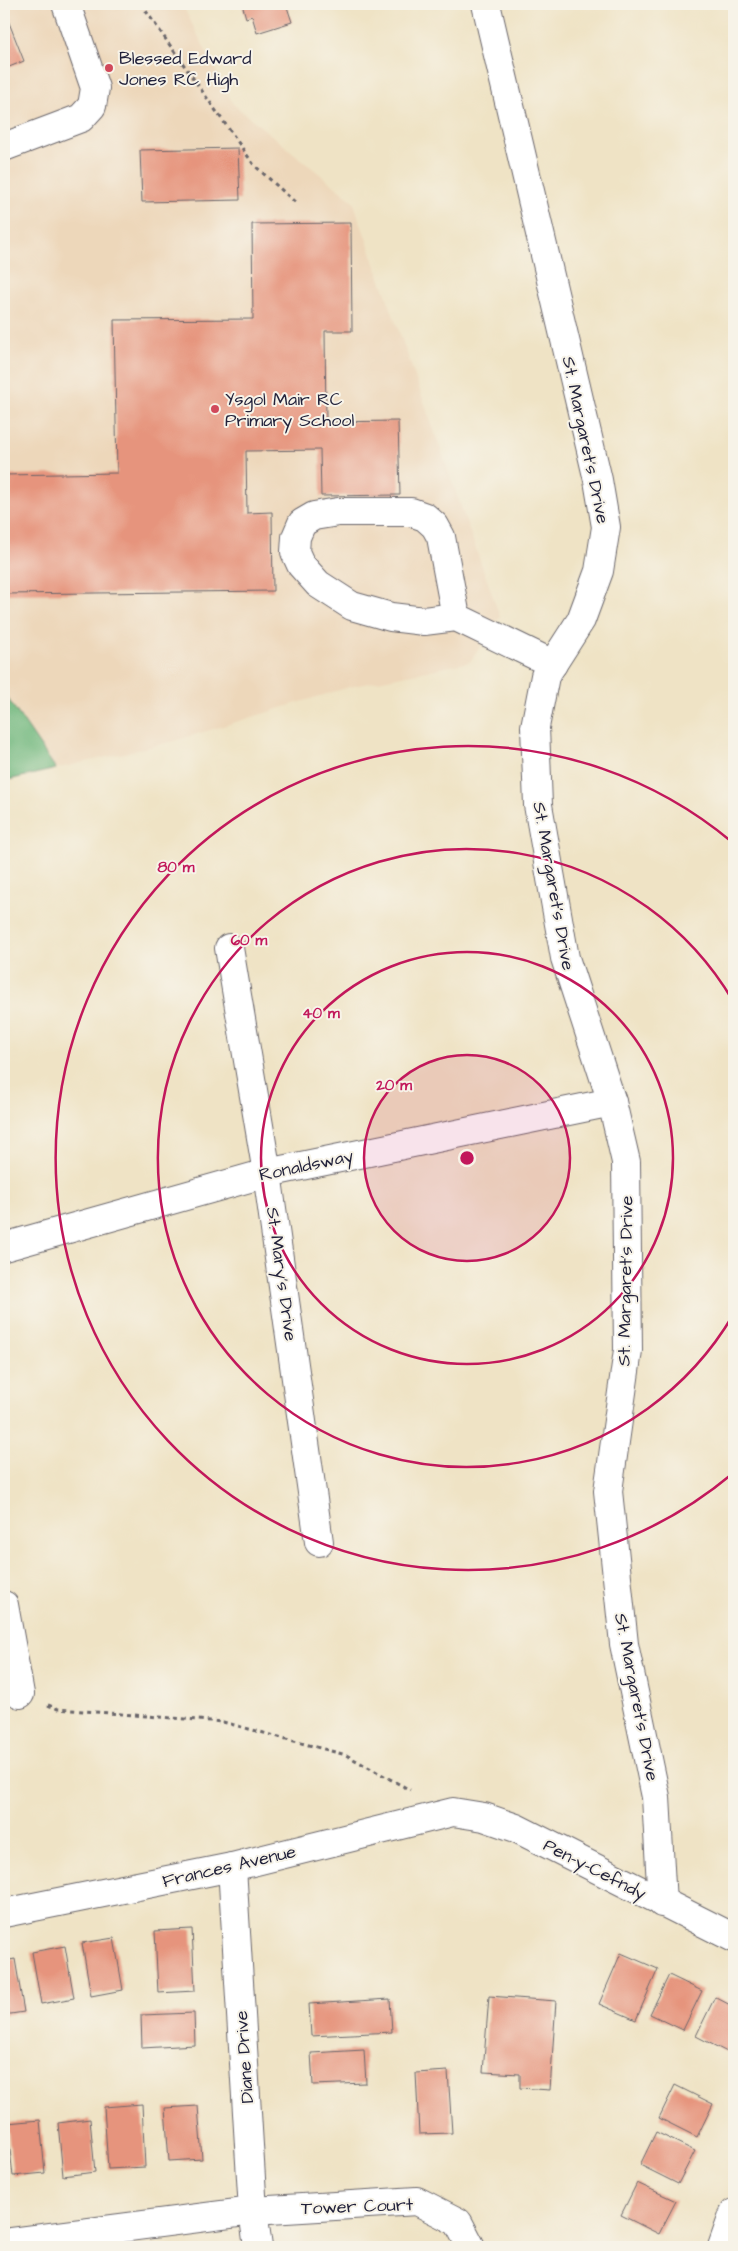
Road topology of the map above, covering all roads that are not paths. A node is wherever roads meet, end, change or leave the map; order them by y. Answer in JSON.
{"nodes":[{"id":1,"x":66,"y":4,"type":"edge"},
{"id":2,"x":486,"y":4,"type":"edge"},
{"id":3,"x":4,"y":147,"type":"edge"},
{"id":4,"x":456,"y":618,"type":"junction"},
{"id":5,"x":553,"y":664,"type":"junction"},
{"id":6,"x":229,"y":948,"type":"dead end"},
{"id":7,"x":612,"y":1102,"type":"junction"},
{"id":8,"x":268,"y":1173,"type":"junction"},
{"id":9,"x":4,"y":1247,"type":"edge"},
{"id":10,"x":320,"y":1542,"type":"dead end"},
{"id":11,"x":4,"y":1605,"type":"edge"},
{"id":12,"x":20,"y":1694,"type":"road end"},
{"id":13,"x":453,"y":1812,"type":"joint"},
{"id":14,"x":232,"y":1867,"type":"junction"},
{"id":15,"x":662,"y":1903,"type":"junction"},
{"id":16,"x":4,"y":1913,"type":"edge"},
{"id":17,"x":734,"y":1938,"type":"edge"},
{"id":18,"x":254,"y":2211,"type":"junction"},
{"id":19,"x":734,"y":2212,"type":"edge"},
{"id":20,"x":4,"y":2243,"type":"edge"},
{"id":21,"x":258,"y":2247,"type":"edge"},
{"id":22,"x":471,"y":2247,"type":"edge"},
{"id":23,"x":722,"y":2247,"type":"edge"}],
"edges":[{"from":1,"to":3,"type":"street"},
{"from":2,"to":5,"type":"street","name":"St. Margaret's Drive"},
{"from":4,"to":4,"type":"street"},
{"from":4,"to":5,"type":"street"},
{"from":5,"to":7,"type":"street","name":"St. Margaret's Drive"},
{"from":6,"to":8,"type":"street","name":"St. Mary's Drive"},
{"from":7,"to":8,"type":"street","name":"Ronaldsway"},
{"from":7,"to":15,"type":"street","name":"St. Margaret's Drive"},
{"from":8,"to":9,"type":"street","name":"Ronaldsway"},
{"from":8,"to":10,"type":"street","name":"St. Mary's Drive"},
{"from":11,"to":12,"type":"street"},
{"from":13,"to":14,"type":"street","name":"Frances Avenue"},
{"from":13,"to":15,"type":"street","name":"Pen-y-Cefndy"},
{"from":14,"to":16,"type":"street","name":"Frances Avenue"},
{"from":14,"to":18,"type":"street","name":"Diane Drive"},
{"from":15,"to":17,"type":"street","name":"Pen-y-Cefndy"},
{"from":18,"to":20,"type":"street","name":"Tower Court"},
{"from":18,"to":21,"type":"street","name":"Diane Drive"},
{"from":18,"to":22,"type":"street","name":"Tower Court"},
{"from":19,"to":23,"type":"street"}]}
